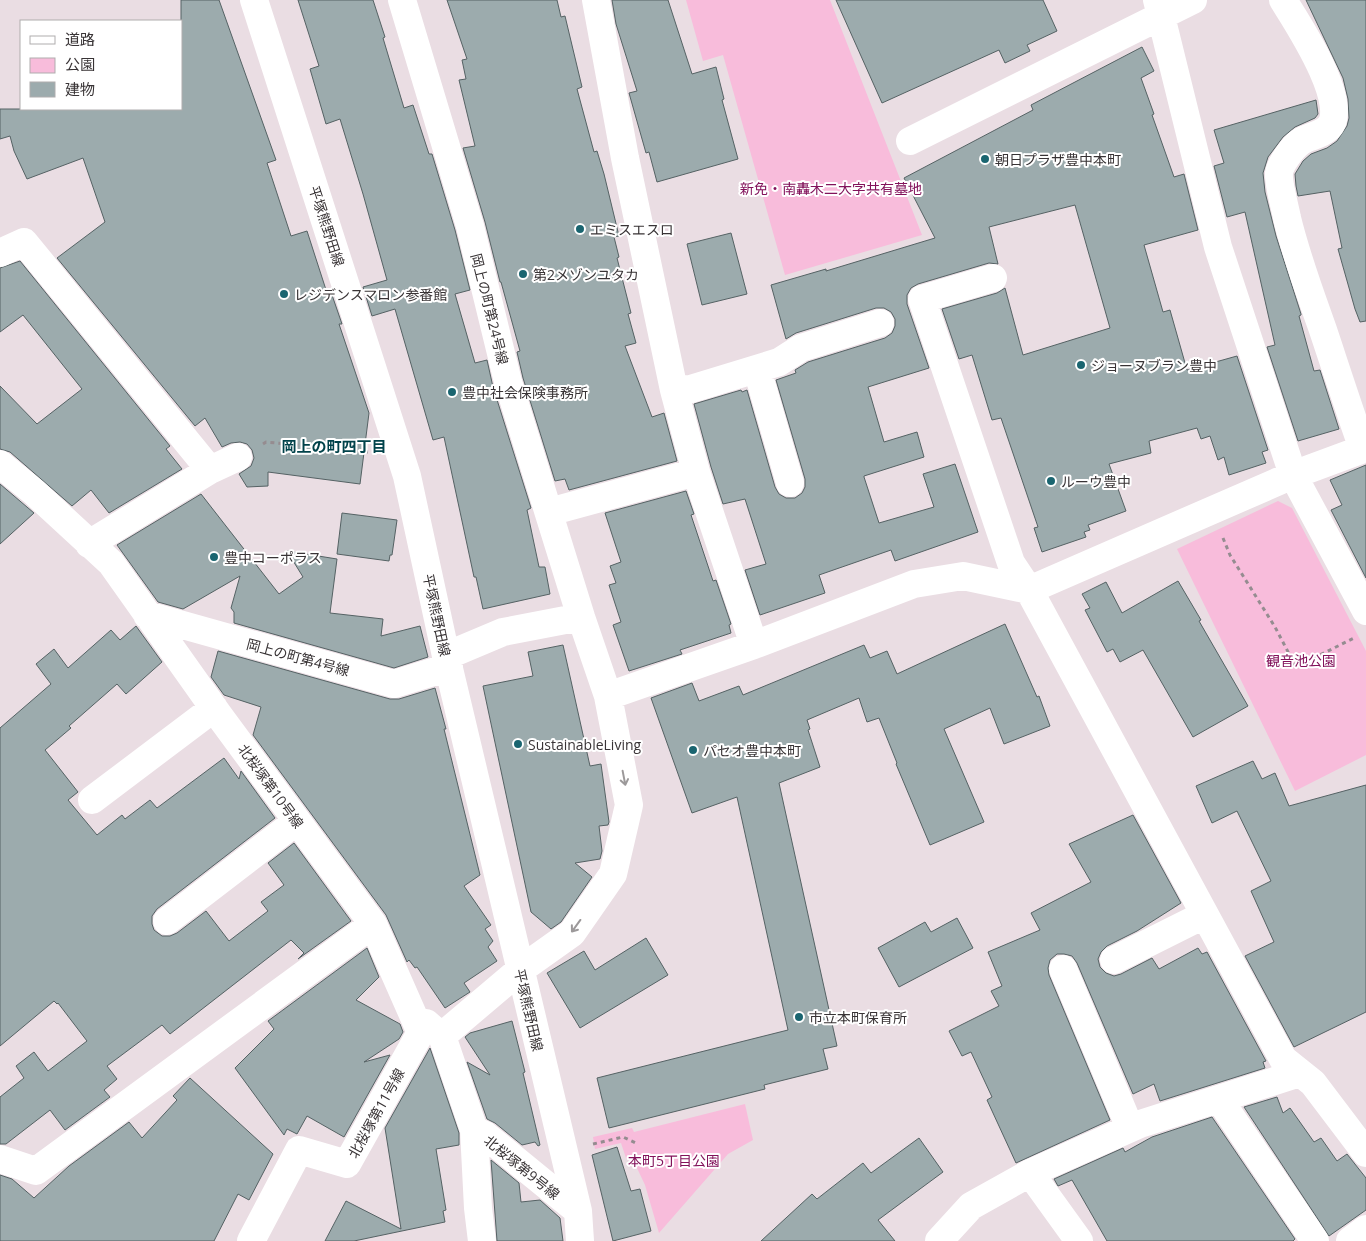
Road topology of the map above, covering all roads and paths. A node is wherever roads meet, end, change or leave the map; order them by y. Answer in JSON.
{"nodes":[{"id":1,"x":254,"y":0,"type":"edge"},
{"id":2,"x":402,"y":0,"type":"edge"},
{"id":3,"x":596,"y":0,"type":"edge"},
{"id":4,"x":1193,"y":0,"type":"edge"},
{"id":5,"x":1283,"y":0,"type":"edge"},
{"id":6,"x":1159,"y":8,"type":"edge"},
{"id":7,"x":910,"y":141,"type":"dead end"},
{"id":8,"x":0,"y":253,"type":"edge"},
{"id":9,"x":993,"y":278,"type":"dead end"},
{"id":10,"x":880,"y":323,"type":"dead end"},
{"id":11,"x":757,"y":369,"type":"junction"},
{"id":12,"x":674,"y":390,"type":"junction"},
{"id":13,"x":398,"y":446,"type":"junction"},
{"id":14,"x":1364,"y":448,"type":"edge"},
{"id":15,"x":238,"y":457,"type":"joint"},
{"id":16,"x":0,"y":464,"type":"edge"},
{"id":17,"x":210,"y":470,"type":"junction"},
{"id":18,"x":696,"y":472,"type":"junction"},
{"id":19,"x":1293,"y":475,"type":"junction"},
{"id":20,"x":790,"y":484,"type":"dead end"},
{"id":21,"x":1211,"y":511,"type":"junction"},
{"id":22,"x":549,"y":512,"type":"junction"},
{"id":23,"x":89,"y":544,"type":"junction"},
{"id":24,"x":1029,"y":590,"type":"junction"},
{"id":25,"x":1366,"y":611,"type":"edge"},
{"id":26,"x":147,"y":615,"type":"junction"},
{"id":27,"x":581,"y":617,"type":"junction"},
{"id":28,"x":1357,"y":636,"type":"dead end"},
{"id":29,"x":754,"y":645,"type":"junction"},
{"id":30,"x":448,"y":662,"type":"junction"},
{"id":31,"x":608,"y":696,"type":"junction"},
{"id":32,"x":214,"y":708,"type":"junction"},
{"id":33,"x":92,"y":800,"type":"dead end"},
{"id":34,"x":297,"y":821,"type":"junction"},
{"id":35,"x":1204,"y":915,"type":"junction"},
{"id":36,"x":167,"y":921,"type":"dead end"},
{"id":37,"x":373,"y":924,"type":"junction"},
{"id":38,"x":1114,"y":960,"type":"dead end"},
{"id":39,"x":1063,"y":969,"type":"dead end"},
{"id":40,"x":520,"y":970,"type":"junction"},
{"id":41,"x":432,"y":1034,"type":"junction"},
{"id":42,"x":1300,"y":1073,"type":"junction"},
{"id":43,"x":1219,"y":1099,"type":"junction"},
{"id":44,"x":1130,"y":1128,"type":"junction"},
{"id":45,"x":474,"y":1130,"type":"junction"},
{"id":46,"x":638,"y":1144,"type":"dead end"},
{"id":47,"x":588,"y":1145,"type":"dead end"},
{"id":48,"x":1366,"y":1153,"type":"edge"},
{"id":49,"x":0,"y":1159,"type":"edge"},
{"id":50,"x":1030,"y":1174,"type":"junction"},
{"id":51,"x":1366,"y":1229,"type":"edge"},
{"id":52,"x":582,"y":1232,"type":"edge"},
{"id":53,"x":251,"y":1241,"type":"edge"},
{"id":54,"x":482,"y":1241,"type":"edge"},
{"id":55,"x":939,"y":1241,"type":"edge"},
{"id":56,"x":1079,"y":1241,"type":"edge"},
{"id":57,"x":1315,"y":1241,"type":"edge"},
{"id":58,"x":1350,"y":1241,"type":"edge"}],
"edges":[{"from":1,"to":13,"type":"street","name":"平塚熊野田線"},
{"from":2,"to":22,"type":"street","name":"岡上の町第24号線"},
{"from":3,"to":12,"type":"street"},
{"from":4,"to":6,"type":"street"},
{"from":5,"to":14,"type":"street"},
{"from":6,"to":7,"type":"street"},
{"from":6,"to":19,"type":"street"},
{"from":8,"to":17,"type":"street"},
{"from":9,"to":24,"type":"street"},
{"from":10,"to":11,"type":"street"},
{"from":11,"to":12,"type":"street"},
{"from":11,"to":20,"type":"street"},
{"from":12,"to":18,"type":"street"},
{"from":13,"to":15,"type":"path"},
{"from":13,"to":30,"type":"street","name":"平塚熊野田線"},
{"from":14,"to":19,"type":"street"},
{"from":15,"to":17,"type":"street"},
{"from":16,"to":23,"type":"street","name":"北桜塚第10号線"},
{"from":17,"to":23,"type":"street"},
{"from":18,"to":22,"type":"street"},
{"from":18,"to":29,"type":"street"},
{"from":19,"to":21,"type":"street"},
{"from":19,"to":25,"type":"street"},
{"from":21,"to":24,"type":"street"},
{"from":21,"to":28,"type":"path"},
{"from":22,"to":27,"type":"street","name":"岡上の町第24号線"},
{"from":23,"to":26,"type":"street","name":"北桜塚第10号線"},
{"from":24,"to":29,"type":"street"},
{"from":24,"to":35,"type":"street"},
{"from":26,"to":30,"type":"street","name":"岡上の町第4号線"},
{"from":26,"to":32,"type":"street","name":"北桜塚第10号線"},
{"from":27,"to":30,"type":"street","name":"岡上の町第4号線"},
{"from":27,"to":31,"type":"street","name":"岡上の町第24号線"},
{"from":29,"to":31,"type":"street"},
{"from":30,"to":40,"type":"street","name":"平塚熊野田線"},
{"from":31,"to":40,"type":"street","name":"岡上の町第24号線","one_way":true},
{"from":32,"to":33,"type":"street"},
{"from":32,"to":34,"type":"street","name":"北桜塚第10号線"},
{"from":34,"to":36,"type":"street"},
{"from":34,"to":37,"type":"street","name":"北桜塚第10号線"},
{"from":35,"to":38,"type":"street"},
{"from":35,"to":42,"type":"street"},
{"from":37,"to":41,"type":"street","name":"北桜塚第10号線"},
{"from":37,"to":49,"type":"street"},
{"from":39,"to":44,"type":"street"},
{"from":40,"to":41,"type":"street"},
{"from":40,"to":52,"type":"street","name":"平塚熊野田線"},
{"from":41,"to":45,"type":"street","name":"北桜塚第9号線"},
{"from":41,"to":53,"type":"street","name":"北桜塚第11号線"},
{"from":42,"to":43,"type":"street"},
{"from":42,"to":48,"type":"street"},
{"from":43,"to":44,"type":"street"},
{"from":43,"to":57,"type":"street"},
{"from":44,"to":50,"type":"street"},
{"from":45,"to":52,"type":"street","name":"北桜塚第9号線"},
{"from":45,"to":54,"type":"street"},
{"from":46,"to":47,"type":"path"},
{"from":50,"to":55,"type":"street"},
{"from":50,"to":56,"type":"street"},
{"from":51,"to":58,"type":"street"}]}
